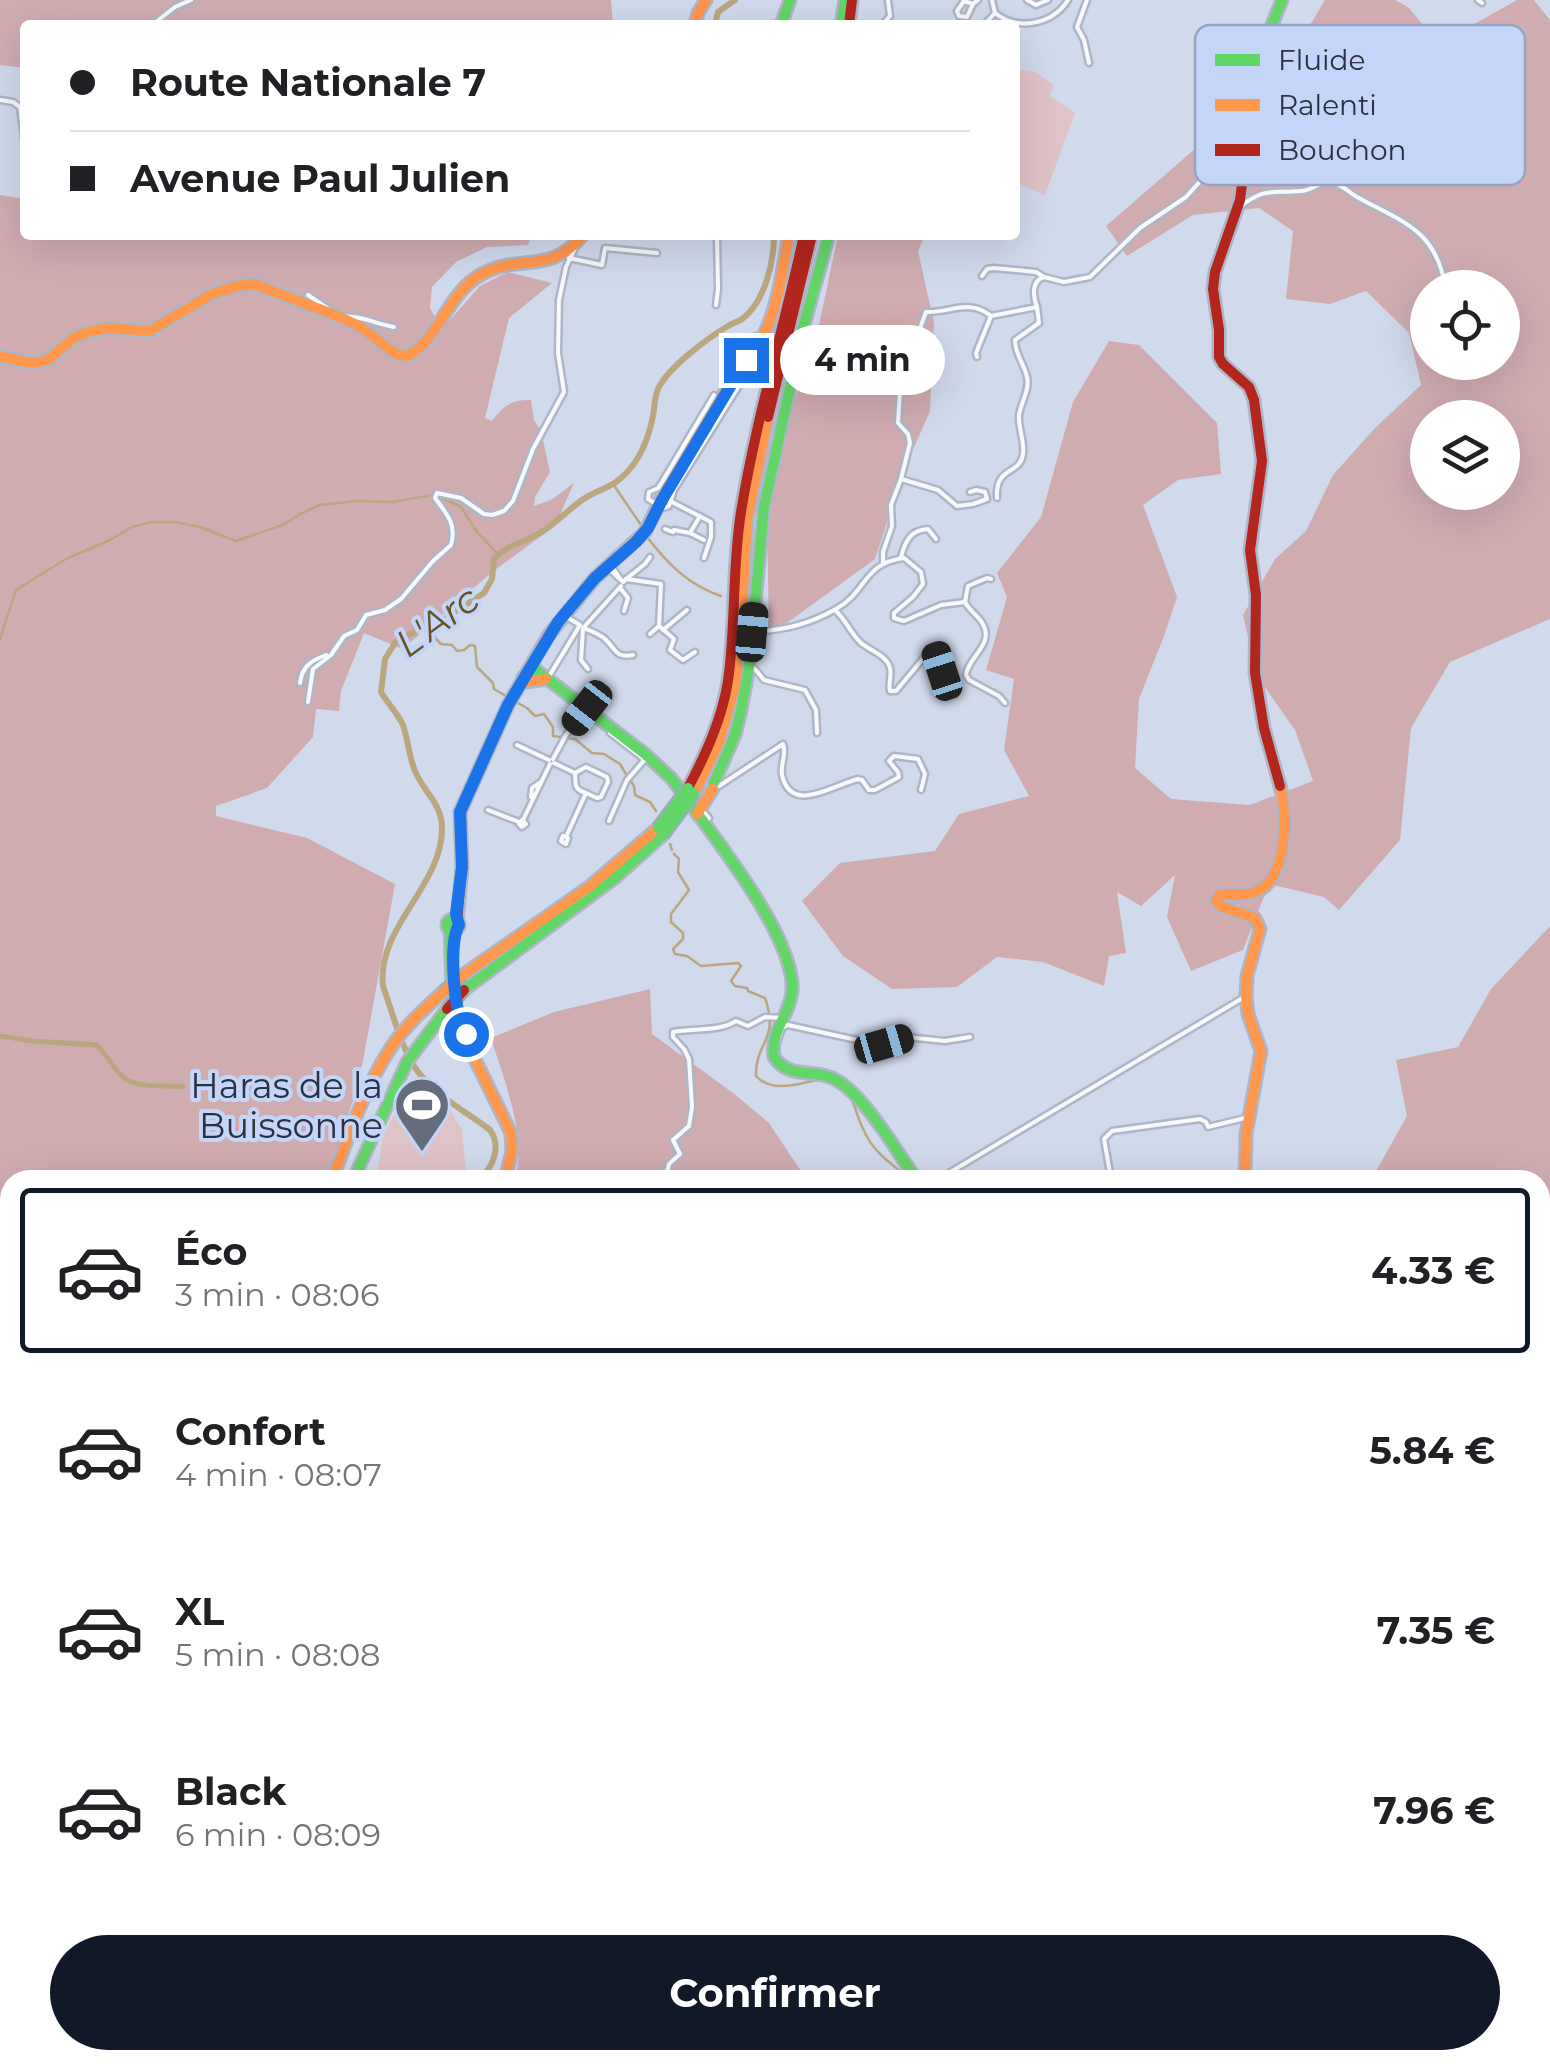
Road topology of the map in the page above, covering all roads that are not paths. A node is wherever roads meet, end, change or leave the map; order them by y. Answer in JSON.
{"nodes":[{"id":1,"x":190,"y":0,"type":"edge"},
{"id":2,"x":992,"y":0,"type":"edge"},
{"id":3,"x":1027,"y":0,"type":"edge"},
{"id":4,"x":1048,"y":0,"type":"edge"},
{"id":5,"x":1068,"y":0,"type":"edge"},
{"id":6,"x":1086,"y":0,"type":"edge"},
{"id":7,"x":1282,"y":0,"type":"edge"},
{"id":8,"x":963,"y":1,"type":"edge"},
{"id":9,"x":975,"y":2,"type":"edge"},
{"id":10,"x":994,"y":13,"type":"junction"},
{"id":11,"x":158,"y":20,"type":"edge"},
{"id":12,"x":988,"y":20,"type":"edge"},
{"id":13,"x":1004,"y":20,"type":"edge"},
{"id":14,"x":1020,"y":22,"type":"edge"},
{"id":15,"x":1272,"y":25,"type":"edge"},
{"id":16,"x":1088,"y":63,"type":"dead end"},
{"id":17,"x":1196,"y":185,"type":"edge"},
{"id":18,"x":1241,"y":185,"type":"edge"},
{"id":19,"x":1316,"y":185,"type":"edge"},
{"id":20,"x":1338,"y":185,"type":"edge"},
{"id":21,"x":1238,"y":208,"type":"junction"},
{"id":22,"x":580,"y":240,"type":"edge"},
{"id":23,"x":718,"y":240,"type":"edge"},
{"id":24,"x":788,"y":240,"type":"edge"},
{"id":25,"x":803,"y":240,"type":"edge"},
{"id":26,"x":811,"y":240,"type":"edge"},
{"id":27,"x":828,"y":240,"type":"edge"},
{"id":28,"x":572,"y":253,"type":"junction"},
{"id":29,"x":657,"y":254,"type":"dead end"},
{"id":30,"x":1441,"y":270,"type":"edge"},
{"id":31,"x":982,"y":276,"type":"dead end"},
{"id":32,"x":1044,"y":277,"type":"junction"},
{"id":33,"x":308,"y":295,"type":"dead end"},
{"id":34,"x":716,"y":305,"type":"dead end"},
{"id":35,"x":1036,"y":307,"type":"junction"},
{"id":36,"x":990,"y":316,"type":"junction"},
{"id":37,"x":340,"y":317,"type":"junction"},
{"id":38,"x":394,"y":327,"type":"dead end"},
{"id":39,"x":923,"y":342,"type":"dead end"},
{"id":40,"x":749,"y":353,"type":"junction"},
{"id":41,"x":0,"y":356,"type":"edge"},
{"id":42,"x":977,"y":358,"type":"dead end"},
{"id":43,"x":900,"y":390,"type":"dead end"},
{"id":44,"x":714,"y":395,"type":"dead end"},
{"id":45,"x":902,"y":479,"type":"junction"},
{"id":46,"x":970,"y":492,"type":"dead end"},
{"id":47,"x":997,"y":498,"type":"dead end"},
{"id":48,"x":671,"y":502,"type":"junction"},
{"id":49,"x":658,"y":505,"type":"junction"},
{"id":50,"x":700,"y":516,"type":"junction"},
{"id":51,"x":665,"y":528,"type":"dead end"},
{"id":52,"x":690,"y":533,"type":"junction"},
{"id":53,"x":936,"y":539,"type":"dead end"},
{"id":54,"x":704,"y":540,"type":"dead end"},
{"id":55,"x":650,"y":557,"type":"dead end"},
{"id":56,"x":704,"y":558,"type":"dead end"},
{"id":57,"x":901,"y":558,"type":"junction"},
{"id":58,"x":883,"y":562,"type":"junction"},
{"id":59,"x":609,"y":566,"type":"junction"},
{"id":60,"x":991,"y":580,"type":"dead end"},
{"id":61,"x":623,"y":582,"type":"junction"},
{"id":62,"x":964,"y":602,"type":"junction"},
{"id":63,"x":687,"y":610,"type":"dead end"},
{"id":64,"x":835,"y":610,"type":"junction"},
{"id":65,"x":624,"y":611,"type":"dead end"},
{"id":66,"x":565,"y":616,"type":"junction"},
{"id":67,"x":582,"y":626,"type":"junction"},
{"id":68,"x":661,"y":628,"type":"junction"},
{"id":69,"x":752,"y":632,"type":"junction"},
{"id":70,"x":650,"y":634,"type":"dead end"},
{"id":71,"x":695,"y":652,"type":"dead end"},
{"id":72,"x":330,"y":655,"type":"junction"},
{"id":73,"x":634,"y":655,"type":"dead end"},
{"id":74,"x":749,"y":667,"type":"junction"},
{"id":75,"x":588,"y":669,"type":"dead end"},
{"id":76,"x":533,"y":671,"type":"junction"},
{"id":77,"x":300,"y":683,"type":"dead end"},
{"id":78,"x":946,"y":685,"type":"dead end"},
{"id":79,"x":308,"y":702,"type":"dead end"},
{"id":80,"x":1005,"y":703,"type":"dead end"},
{"id":81,"x":587,"y":708,"type":"junction"},
{"id":82,"x":817,"y":733,"type":"dead end"},
{"id":83,"x":518,"y":745,"type":"dead end"},
{"id":84,"x":646,"y":758,"type":"junction"},
{"id":85,"x":551,"y":761,"type":"junction"},
{"id":86,"x":575,"y":773,"type":"junction"},
{"id":87,"x":716,"y":786,"type":"junction"},
{"id":88,"x":921,"y":790,"type":"dead end"},
{"id":89,"x":613,"y":791,"type":"junction"},
{"id":90,"x":691,"y":791,"type":"junction"},
{"id":91,"x":586,"y":793,"type":"junction"},
{"id":92,"x":488,"y":810,"type":"dead end"},
{"id":93,"x":701,"y":816,"type":"junction"},
{"id":94,"x":609,"y":821,"type":"dead end"},
{"id":95,"x":660,"y":831,"type":"junction"},
{"id":96,"x":566,"y":837,"type":"dead end"},
{"id":97,"x":1246,"y":996,"type":"junction"},
{"id":98,"x":782,"y":1015,"type":"junction"},
{"id":99,"x":799,"y":1027,"type":"junction"},
{"id":100,"x":970,"y":1038,"type":"dead end"},
{"id":101,"x":774,"y":1057,"type":"junction"},
{"id":102,"x":1249,"y":1117,"type":"junction"},
{"id":103,"x":336,"y":1170,"type":"edge"},
{"id":104,"x":358,"y":1170,"type":"edge"},
{"id":105,"x":508,"y":1170,"type":"edge"},
{"id":106,"x":667,"y":1170,"type":"edge"},
{"id":107,"x":910,"y":1170,"type":"edge"},
{"id":108,"x":954,"y":1170,"type":"edge"},
{"id":109,"x":1109,"y":1170,"type":"edge"},
{"id":110,"x":1245,"y":1170,"type":"edge"}],
"edges":[{"from":1,"to":11,"type":"street"},
{"from":2,"to":10,"type":"street"},
{"from":3,"to":4,"type":"street"},
{"from":5,"to":14,"type":"street"},
{"from":6,"to":16,"type":"street"},
{"from":7,"to":15,"type":"main road"},
{"from":8,"to":9,"type":"street"},
{"from":8,"to":9,"type":"street"},
{"from":10,"to":12,"type":"street"},
{"from":10,"to":13,"type":"street"},
{"from":17,"to":32,"type":"street"},
{"from":18,"to":21,"type":"main road"},
{"from":19,"to":21,"type":"street"},
{"from":20,"to":30,"type":"street"},
{"from":21,"to":97,"type":"main road"},
{"from":22,"to":28,"type":"main road"},
{"from":23,"to":34,"type":"street"},
{"from":24,"to":40,"type":"main road"},
{"from":25,"to":90,"type":"main road"},
{"from":26,"to":90,"type":"main road"},
{"from":27,"to":69,"type":"main road"},
{"from":28,"to":29,"type":"street"},
{"from":28,"to":37,"type":"main road"},
{"from":28,"to":72,"type":"street"},
{"from":31,"to":32,"type":"street"},
{"from":32,"to":35,"type":"street"},
{"from":33,"to":37,"type":"street"},
{"from":35,"to":36,"type":"street"},
{"from":35,"to":47,"type":"street"},
{"from":36,"to":39,"type":"street"},
{"from":36,"to":42,"type":"street"},
{"from":37,"to":38,"type":"street"},
{"from":37,"to":41,"type":"main road"},
{"from":40,"to":48,"type":"street"},
{"from":40,"to":49,"type":"main road"},
{"from":43,"to":45,"type":"street"},
{"from":44,"to":49,"type":"street"},
{"from":45,"to":46,"type":"street"},
{"from":45,"to":58,"type":"street"},
{"from":48,"to":49,"type":"street"},
{"from":48,"to":50,"type":"street"},
{"from":49,"to":59,"type":"main road"},
{"from":50,"to":52,"type":"street"},
{"from":50,"to":56,"type":"street"},
{"from":51,"to":52,"type":"street"},
{"from":52,"to":54,"type":"street"},
{"from":53,"to":57,"type":"street"},
{"from":55,"to":61,"type":"street"},
{"from":57,"to":58,"type":"street"},
{"from":57,"to":62,"type":"street"},
{"from":58,"to":64,"type":"street"},
{"from":59,"to":61,"type":"street"},
{"from":59,"to":66,"type":"main road"},
{"from":60,"to":62,"type":"street"},
{"from":61,"to":65,"type":"street"},
{"from":61,"to":67,"type":"street"},
{"from":61,"to":68,"type":"street"},
{"from":62,"to":80,"type":"street"},
{"from":63,"to":68,"type":"street"},
{"from":64,"to":69,"type":"street"},
{"from":64,"to":78,"type":"street"},
{"from":66,"to":67,"type":"street"},
{"from":66,"to":76,"type":"main road"},
{"from":67,"to":73,"type":"street"},
{"from":67,"to":75,"type":"street"},
{"from":67,"to":76,"type":"street"},
{"from":68,"to":70,"type":"street"},
{"from":68,"to":71,"type":"street"},
{"from":69,"to":74,"type":"main road"},
{"from":72,"to":77,"type":"street"},
{"from":72,"to":79,"type":"street"},
{"from":74,"to":82,"type":"street"},
{"from":74,"to":87,"type":"main road"},
{"from":76,"to":81,"type":"main road"},
{"from":76,"to":105,"type":"main road"},
{"from":81,"to":84,"type":"main road"},
{"from":81,"to":85,"type":"street"},
{"from":83,"to":85,"type":"street"},
{"from":84,"to":89,"type":"street"},
{"from":84,"to":93,"type":"main road"},
{"from":85,"to":86,"type":"street"},
{"from":85,"to":92,"type":"street"},
{"from":86,"to":89,"type":"street"},
{"from":86,"to":91,"type":"street"},
{"from":87,"to":88,"type":"street"},
{"from":87,"to":93,"type":"main road"},
{"from":89,"to":91,"type":"street"},
{"from":89,"to":94,"type":"street"},
{"from":90,"to":95,"type":"main road","bridge":true},
{"from":91,"to":96,"type":"street"},
{"from":93,"to":98,"type":"main road"},
{"from":95,"to":103,"type":"main road","bridge":true},
{"from":95,"to":104,"type":"main road","bridge":true},
{"from":97,"to":102,"type":"main road"},
{"from":97,"to":108,"type":"street"},
{"from":98,"to":99,"type":"street"},
{"from":98,"to":101,"type":"main road"},
{"from":98,"to":106,"type":"street"},
{"from":99,"to":100,"type":"street"},
{"from":99,"to":101,"type":"street"},
{"from":101,"to":107,"type":"main road"},
{"from":102,"to":109,"type":"street"},
{"from":102,"to":110,"type":"main road"}]}
